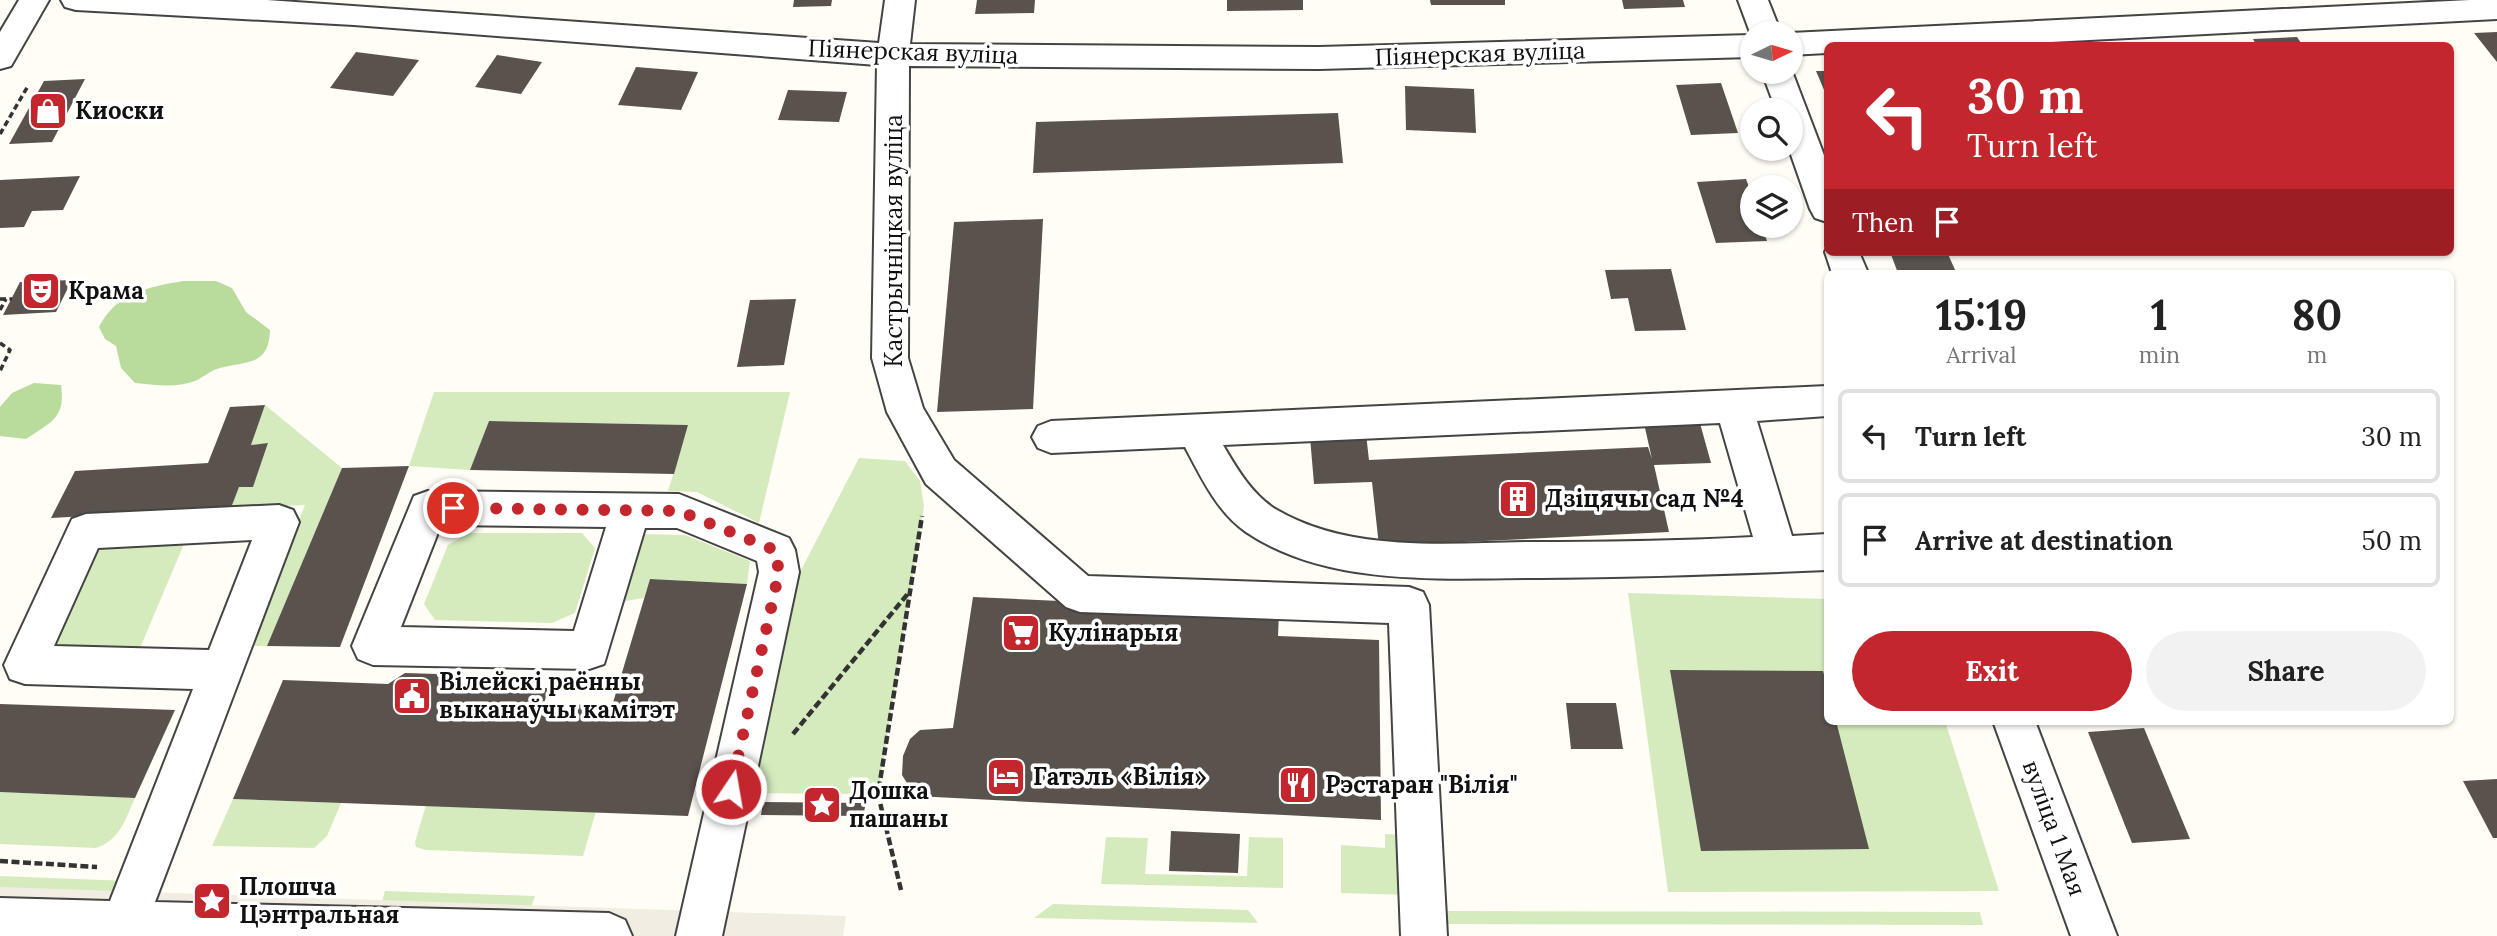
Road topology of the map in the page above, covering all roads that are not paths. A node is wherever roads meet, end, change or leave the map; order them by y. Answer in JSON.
{"nodes":[{"id":1,"x":34,"y":0,"type":"edge"},
{"id":2,"x":76,"y":0,"type":"edge"},
{"id":3,"x":900,"y":0,"type":"edge"},
{"id":4,"x":1753,"y":0,"type":"edge"},
{"id":5,"x":357,"y":8,"type":"edge"},
{"id":6,"x":2497,"y":9,"type":"edge"},
{"id":7,"x":1761,"y":21,"type":"edge"},
{"id":8,"x":1824,"y":42,"type":"edge"},
{"id":9,"x":1830,"y":42,"type":"edge"},
{"id":10,"x":1803,"y":43,"type":"edge"},
{"id":11,"x":1740,"y":46,"type":"edge"},
{"id":12,"x":893,"y":55,"type":"junction"},
{"id":13,"x":0,"y":58,"type":"edge"},
{"id":14,"x":1783,"y":84,"type":"edge"},
{"id":15,"x":1824,"y":200,"type":"edge"},
{"id":16,"x":1824,"y":401,"type":"edge"},
{"id":17,"x":1734,"y":407,"type":"junction"},
{"id":18,"x":1197,"y":433,"type":"junction"},
{"id":19,"x":1051,"y":437,"type":"dead end"},
{"id":20,"x":631,"y":511,"type":"junction"},
{"id":21,"x":1824,"y":552,"type":"edge"},
{"id":22,"x":1778,"y":554,"type":"junction"},
{"id":23,"x":223,"y":670,"type":"junction"},
{"id":24,"x":2015,"y":725,"type":"edge"},
{"id":25,"x":0,"y":920,"type":"edge"},
{"id":26,"x":123,"y":926,"type":"junction"},
{"id":27,"x":608,"y":936,"type":"edge"},
{"id":28,"x":699,"y":936,"type":"edge"},
{"id":29,"x":1424,"y":936,"type":"edge"},
{"id":30,"x":2094,"y":936,"type":"edge"}],
"edges":[{"from":1,"to":13,"type":"street"},
{"from":2,"to":5,"type":"street","name":"Піянерская вуліца"},
{"from":3,"to":12,"type":"street","name":"Кастрычніцкая вуліца"},
{"from":4,"to":7,"type":"street"},
{"from":5,"to":12,"type":"street","name":"Піянерская вуліца"},
{"from":6,"to":9,"type":"street"},
{"from":8,"to":10,"type":"street"},
{"from":11,"to":12,"type":"street","name":"Піянерская вуліца"},
{"from":12,"to":29,"type":"street","name":"Кастрычніцкая вуліца"},
{"from":14,"to":15,"type":"street"},
{"from":16,"to":17,"type":"street"},
{"from":17,"to":18,"type":"street"},
{"from":17,"to":22,"type":"street"},
{"from":18,"to":19,"type":"street"},
{"from":18,"to":22,"type":"street"},
{"from":20,"to":20,"type":"street"},
{"from":20,"to":28,"type":"street"},
{"from":21,"to":22,"type":"street"},
{"from":23,"to":23,"type":"street"},
{"from":23,"to":26,"type":"street"},
{"from":24,"to":30,"type":"street","name":"вуліца 1 Мая"},
{"from":25,"to":26,"type":"street"},
{"from":26,"to":27,"type":"street"}]}
